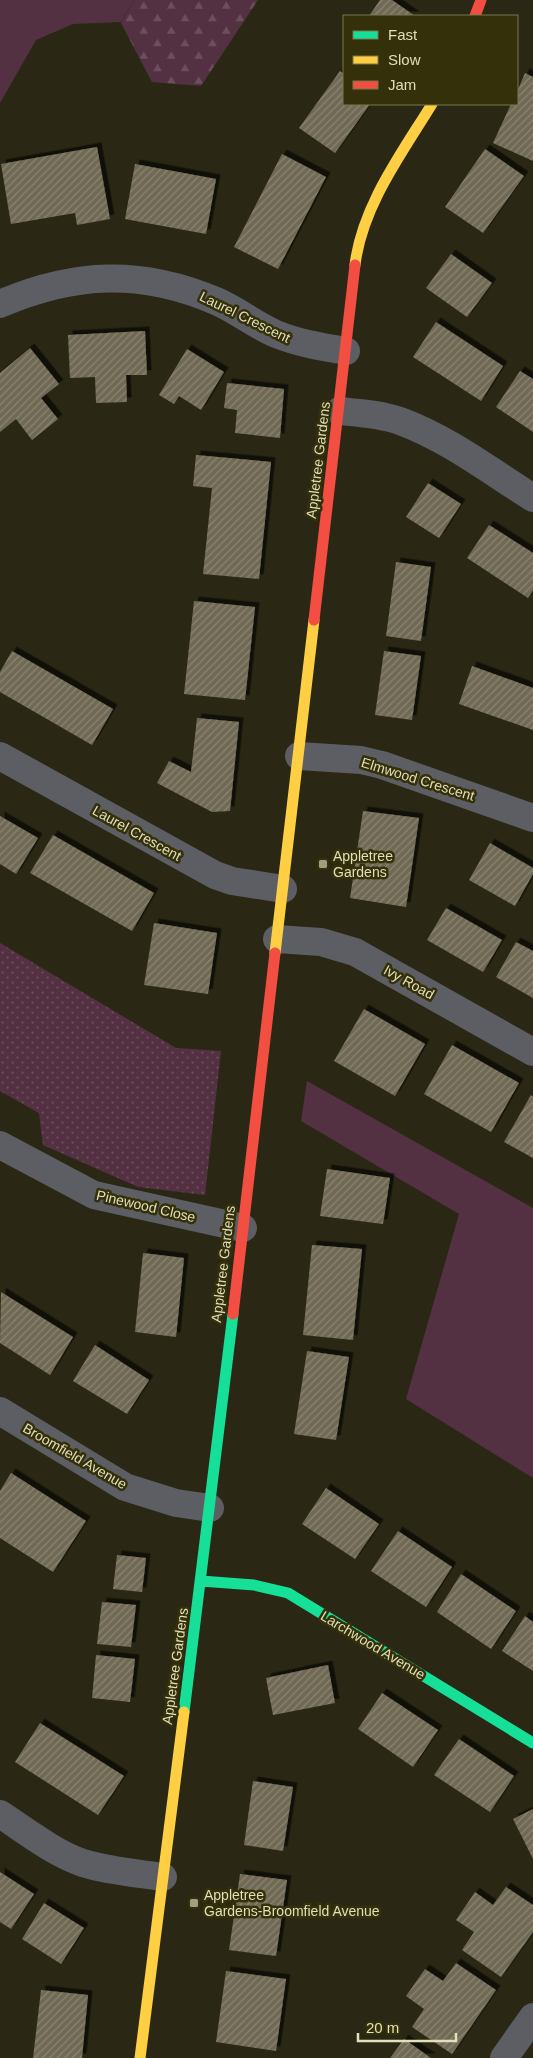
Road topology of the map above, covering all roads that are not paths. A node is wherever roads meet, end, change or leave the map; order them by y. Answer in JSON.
{"nodes":[{"id":1,"x":481,"y":0,"type":"edge"},
{"id":2,"x":475,"y":15,"type":"edge"},
{"id":3,"x":431,"y":105,"type":"edge"},
{"id":4,"x":0,"y":304,"type":"edge"},
{"id":5,"x":346,"y":351,"type":"junction"},
{"id":6,"x":339,"y":411,"type":"junction"},
{"id":7,"x":533,"y":498,"type":"edge"},
{"id":8,"x":0,"y":756,"type":"edge"},
{"id":9,"x":299,"y":756,"type":"junction"},
{"id":10,"x":533,"y":818,"type":"edge"},
{"id":11,"x":283,"y":890,"type":"junction"},
{"id":12,"x":277,"y":939,"type":"junction"},
{"id":13,"x":533,"y":1052,"type":"edge"},
{"id":14,"x":0,"y":1145,"type":"edge"},
{"id":15,"x":243,"y":1228,"type":"junction"},
{"id":16,"x":0,"y":1411,"type":"edge"},
{"id":17,"x":210,"y":1508,"type":"junction"},
{"id":18,"x":201,"y":1581,"type":"junction"},
{"id":19,"x":533,"y":1742,"type":"edge"},
{"id":20,"x":0,"y":1814,"type":"edge"},
{"id":21,"x":163,"y":1877,"type":"junction"},
{"id":22,"x":533,"y":2017,"type":"edge"},
{"id":23,"x":140,"y":2058,"type":"edge"},
{"id":24,"x":504,"y":2058,"type":"edge"}],
"edges":[{"from":1,"to":2,"type":"street"},
{"from":3,"to":5,"type":"street","name":"Appletree Gardens"},
{"from":4,"to":5,"type":"street","name":"Laurel Crescent"},
{"from":5,"to":6,"type":"street","name":"Appletree Gardens"},
{"from":6,"to":7,"type":"street"},
{"from":6,"to":9,"type":"street","name":"Appletree Gardens"},
{"from":8,"to":11,"type":"street","name":"Laurel Crescent"},
{"from":9,"to":10,"type":"street","name":"Elmwood Crescent"},
{"from":9,"to":11,"type":"street","name":"Appletree Gardens"},
{"from":11,"to":12,"type":"street","name":"Appletree Gardens"},
{"from":12,"to":13,"type":"street","name":"Ivy Road"},
{"from":12,"to":15,"type":"street","name":"Appletree Gardens"},
{"from":14,"to":15,"type":"street","name":"Pinewood Close"},
{"from":15,"to":17,"type":"street","name":"Appletree Gardens"},
{"from":16,"to":17,"type":"street","name":"Broomfield Avenue"},
{"from":17,"to":18,"type":"street","name":"Appletree Gardens"},
{"from":18,"to":19,"type":"street","name":"Larchwood Avenue"},
{"from":18,"to":21,"type":"street","name":"Appletree Gardens"},
{"from":20,"to":21,"type":"street"},
{"from":21,"to":23,"type":"street","name":"Appletree Gardens"},
{"from":22,"to":24,"type":"street"}]}
